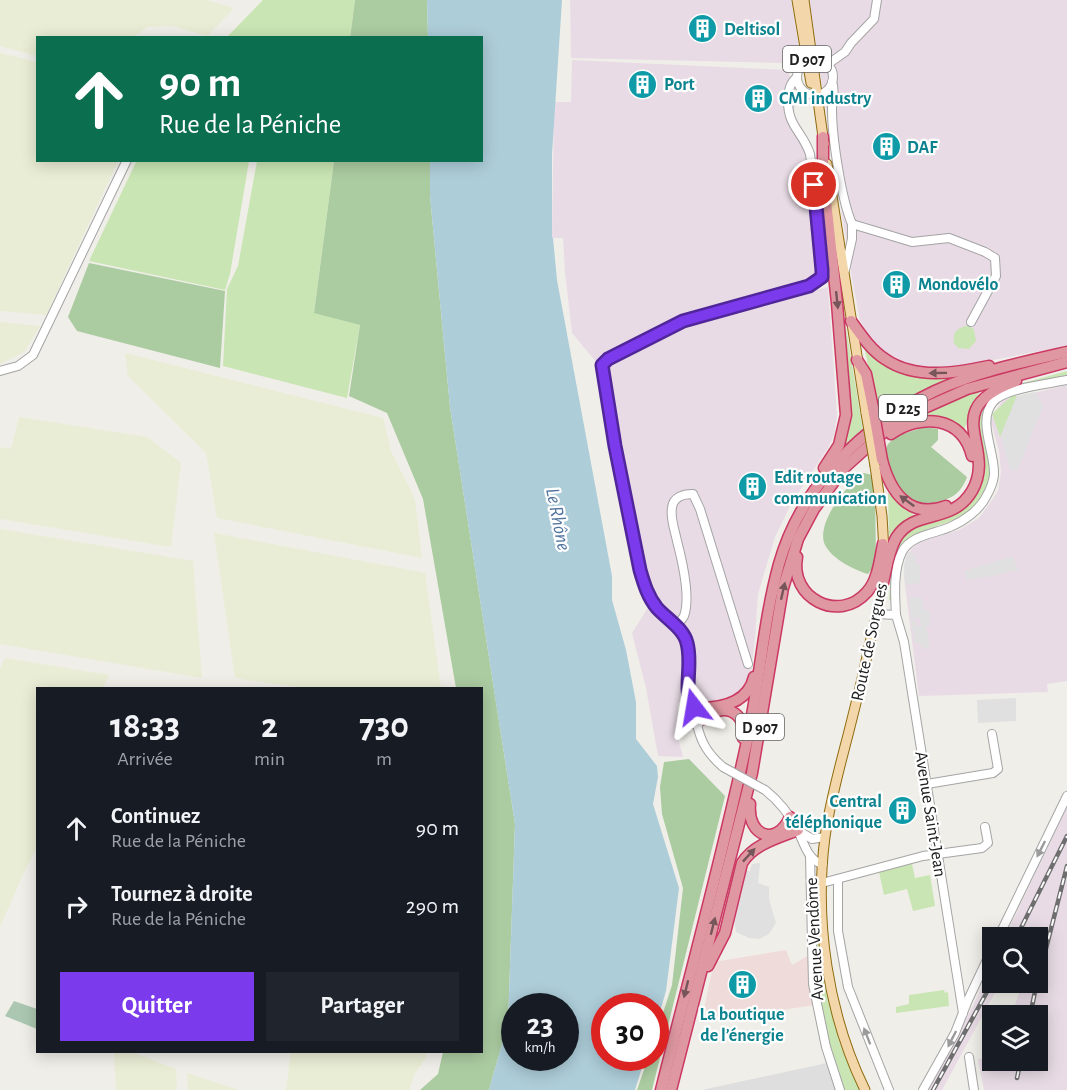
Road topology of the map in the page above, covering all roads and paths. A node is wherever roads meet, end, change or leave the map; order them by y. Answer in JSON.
{"nodes":[{"id":1,"x":797,"y":0,"type":"edge"},
{"id":2,"x":804,"y":0,"type":"edge"},
{"id":3,"x":877,"y":0,"type":"edge"},
{"id":4,"x":810,"y":60,"type":"junction"},
{"id":5,"x":828,"y":64,"type":"junction"},
{"id":6,"x":797,"y":77,"type":"junction"},
{"id":7,"x":832,"y":82,"type":"junction"},
{"id":8,"x":804,"y":91,"type":"junction"},
{"id":9,"x":817,"y":94,"type":"junction"},
{"id":10,"x":788,"y":100,"type":"junction"},
{"id":11,"x":831,"y":108,"type":"junction"},
{"id":12,"x":823,"y":137,"type":"junction"},
{"id":13,"x":126,"y":162,"type":"edge"},
{"id":14,"x":852,"y":224,"type":"junction"},
{"id":15,"x":844,"y":275,"type":"junction"},
{"id":16,"x":851,"y":321,"type":"junction"},
{"id":17,"x":971,"y":322,"type":"dead end"},
{"id":18,"x":1067,"y":352,"type":"edge"},
{"id":19,"x":1051,"y":356,"type":"junction"},
{"id":20,"x":857,"y":360,"type":"joint"},
{"id":21,"x":1067,"y":363,"type":"edge"},
{"id":22,"x":0,"y":371,"type":"edge"},
{"id":23,"x":1067,"y":380,"type":"edge"},
{"id":24,"x":878,"y":463,"type":"junction"},
{"id":25,"x":847,"y":465,"type":"junction"},
{"id":26,"x":789,"y":536,"type":"junction"},
{"id":27,"x":883,"y":544,"type":"junction"},
{"id":28,"x":882,"y":587,"type":"junction"},
{"id":29,"x":768,"y":610,"type":"junction"},
{"id":30,"x":877,"y":614,"type":"junction"},
{"id":31,"x":897,"y":615,"type":"junction"},
{"id":32,"x":675,"y":627,"type":"junction"},
{"id":33,"x":748,"y":664,"type":"dead end"},
{"id":34,"x":698,"y":715,"type":"junction"},
{"id":35,"x":992,"y":734,"type":"dead end"},
{"id":36,"x":752,"y":773,"type":"junction"},
{"id":37,"x":927,"y":784,"type":"junction"},
{"id":38,"x":1067,"y":796,"type":"edge"},
{"id":39,"x":790,"y":817,"type":"junction"},
{"id":40,"x":985,"y":827,"type":"dead end"},
{"id":41,"x":798,"y":830,"type":"junction"},
{"id":42,"x":825,"y":837,"type":"junction"},
{"id":43,"x":725,"y":838,"type":"junction"},
{"id":44,"x":812,"y":839,"type":"junction"},
{"id":45,"x":809,"y":853,"type":"junction"},
{"id":46,"x":937,"y":855,"type":"junction"},
{"id":47,"x":823,"y":863,"type":"junction"},
{"id":48,"x":838,"y":879,"type":"junction"},
{"id":49,"x":822,"y":883,"type":"junction"},
{"id":50,"x":1003,"y":927,"type":"edge"},
{"id":51,"x":982,"y":971,"type":"edge"},
{"id":52,"x":694,"y":1003,"type":"junction"},
{"id":53,"x":963,"y":1013,"type":"junction"},
{"id":54,"x":969,"y":1057,"type":"dead end"},
{"id":55,"x":661,"y":1090,"type":"edge"},
{"id":56,"x":671,"y":1090,"type":"edge"},
{"id":57,"x":840,"y":1090,"type":"edge"},
{"id":58,"x":865,"y":1090,"type":"edge"},
{"id":59,"x":889,"y":1090,"type":"edge"},
{"id":60,"x":923,"y":1090,"type":"edge"},
{"id":61,"x":974,"y":1090,"type":"edge"}],
"edges":[{"from":1,"to":4,"type":"main road","number":"D 907"},
{"from":2,"to":4,"type":"main road","number":"D 907"},
{"from":3,"to":5,"type":"street"},
{"from":4,"to":5,"type":"street"},
{"from":4,"to":6,"type":"street"},
{"from":4,"to":9,"type":"main road","number":"D 907"},
{"from":5,"to":7,"type":"street"},
{"from":6,"to":8,"type":"street"},
{"from":6,"to":10,"type":"street"},
{"from":7,"to":9,"type":"street"},
{"from":7,"to":11,"type":"street"},
{"from":8,"to":9,"type":"street"},
{"from":8,"to":10,"type":"street"},
{"from":9,"to":11,"type":"street"},
{"from":9,"to":12,"type":"main road","number":"D 907"},
{"from":10,"to":32,"type":"street"},
{"from":11,"to":14,"type":"street"},
{"from":12,"to":15,"type":"main road","number":"D 907"},
{"from":12,"to":26,"type":"highway","number":"D 907","one_way":true},
{"from":13,"to":22,"type":"street"},
{"from":14,"to":15,"type":"street"},
{"from":14,"to":17,"type":"street"},
{"from":15,"to":16,"type":"main road","number":"D 907"},
{"from":19,"to":16,"type":"highway","number":"D 225","one_way":true},
{"from":16,"to":20,"type":"main road","number":"D 907"},
{"from":18,"to":19,"type":"highway","number":"D 225"},
{"from":19,"to":26,"type":"highway","number":"D 225"},
{"from":20,"to":24,"type":"highway","number":"D 907","bridge":true},
{"from":21,"to":25,"type":"highway","number":"D 225"},
{"from":21,"to":28,"type":"highway","number":"D 225"},
{"from":23,"to":31,"type":"street","name":"Avenue Saint-Jean"},
{"from":25,"to":24,"type":"highway","number":"D 907","one_way":true},
{"from":24,"to":27,"type":"main road","name":"Route de Sorgues","number":"D 907"},
{"from":25,"to":27,"type":"highway","number":"D 907"},
{"from":36,"to":25,"type":"highway","number":"D 907","one_way":true},
{"from":26,"to":29,"type":"highway","number":"D 907"},
{"from":27,"to":28,"type":"main road","name":"Route de Sorgues","number":"D 907"},
{"from":28,"to":30,"type":"main road","name":"Route de Sorgues"},
{"from":29,"to":34,"type":"highway"},
{"from":29,"to":43,"type":"highway","number":"D 907"},
{"from":30,"to":31,"type":"street"},
{"from":30,"to":42,"type":"main road","name":"Route de Sorgues"},
{"from":31,"to":37,"type":"street","name":"Avenue Saint-Jean"},
{"from":32,"to":33,"type":"street"},
{"from":32,"to":34,"type":"street"},
{"from":34,"to":39,"type":"street","bridge":true},
{"from":34,"to":43,"type":"highway"},
{"from":35,"to":37,"type":"street"},
{"from":36,"to":39,"type":"highway"},
{"from":52,"to":36,"type":"highway","number":"D 907","one_way":true},
{"from":37,"to":46,"type":"street","name":"Avenue Saint-Jean"},
{"from":38,"to":50,"type":"street","one_way":true},
{"from":39,"to":41,"type":"street"},
{"from":40,"to":46,"type":"street"},
{"from":41,"to":44,"type":"street"},
{"from":41,"to":45,"type":"street"},
{"from":52,"to":41,"type":"highway","one_way":true},
{"from":42,"to":44,"type":"street"},
{"from":42,"to":47,"type":"main road","name":"Route de Sorgues"},
{"from":43,"to":55,"type":"highway","number":"D 907","one_way":true},
{"from":44,"to":45,"type":"street"},
{"from":45,"to":47,"type":"street"},
{"from":45,"to":57,"type":"street","name":"Avenue Vendôme"},
{"from":46,"to":48,"type":"street"},
{"from":46,"to":53,"type":"street","name":"Avenue Saint-Jean"},
{"from":47,"to":49,"type":"main road","name":"Route de Sorgues"},
{"from":48,"to":49,"type":"street"},
{"from":59,"to":48,"type":"street","one_way":true},
{"from":49,"to":58,"type":"main road","name":"Route de Sorgues"},
{"from":51,"to":53,"type":"street"},
{"from":52,"to":56,"type":"highway","number":"D 907"},
{"from":53,"to":60,"type":"street","one_way":true},
{"from":54,"to":61,"type":"street"}]}
